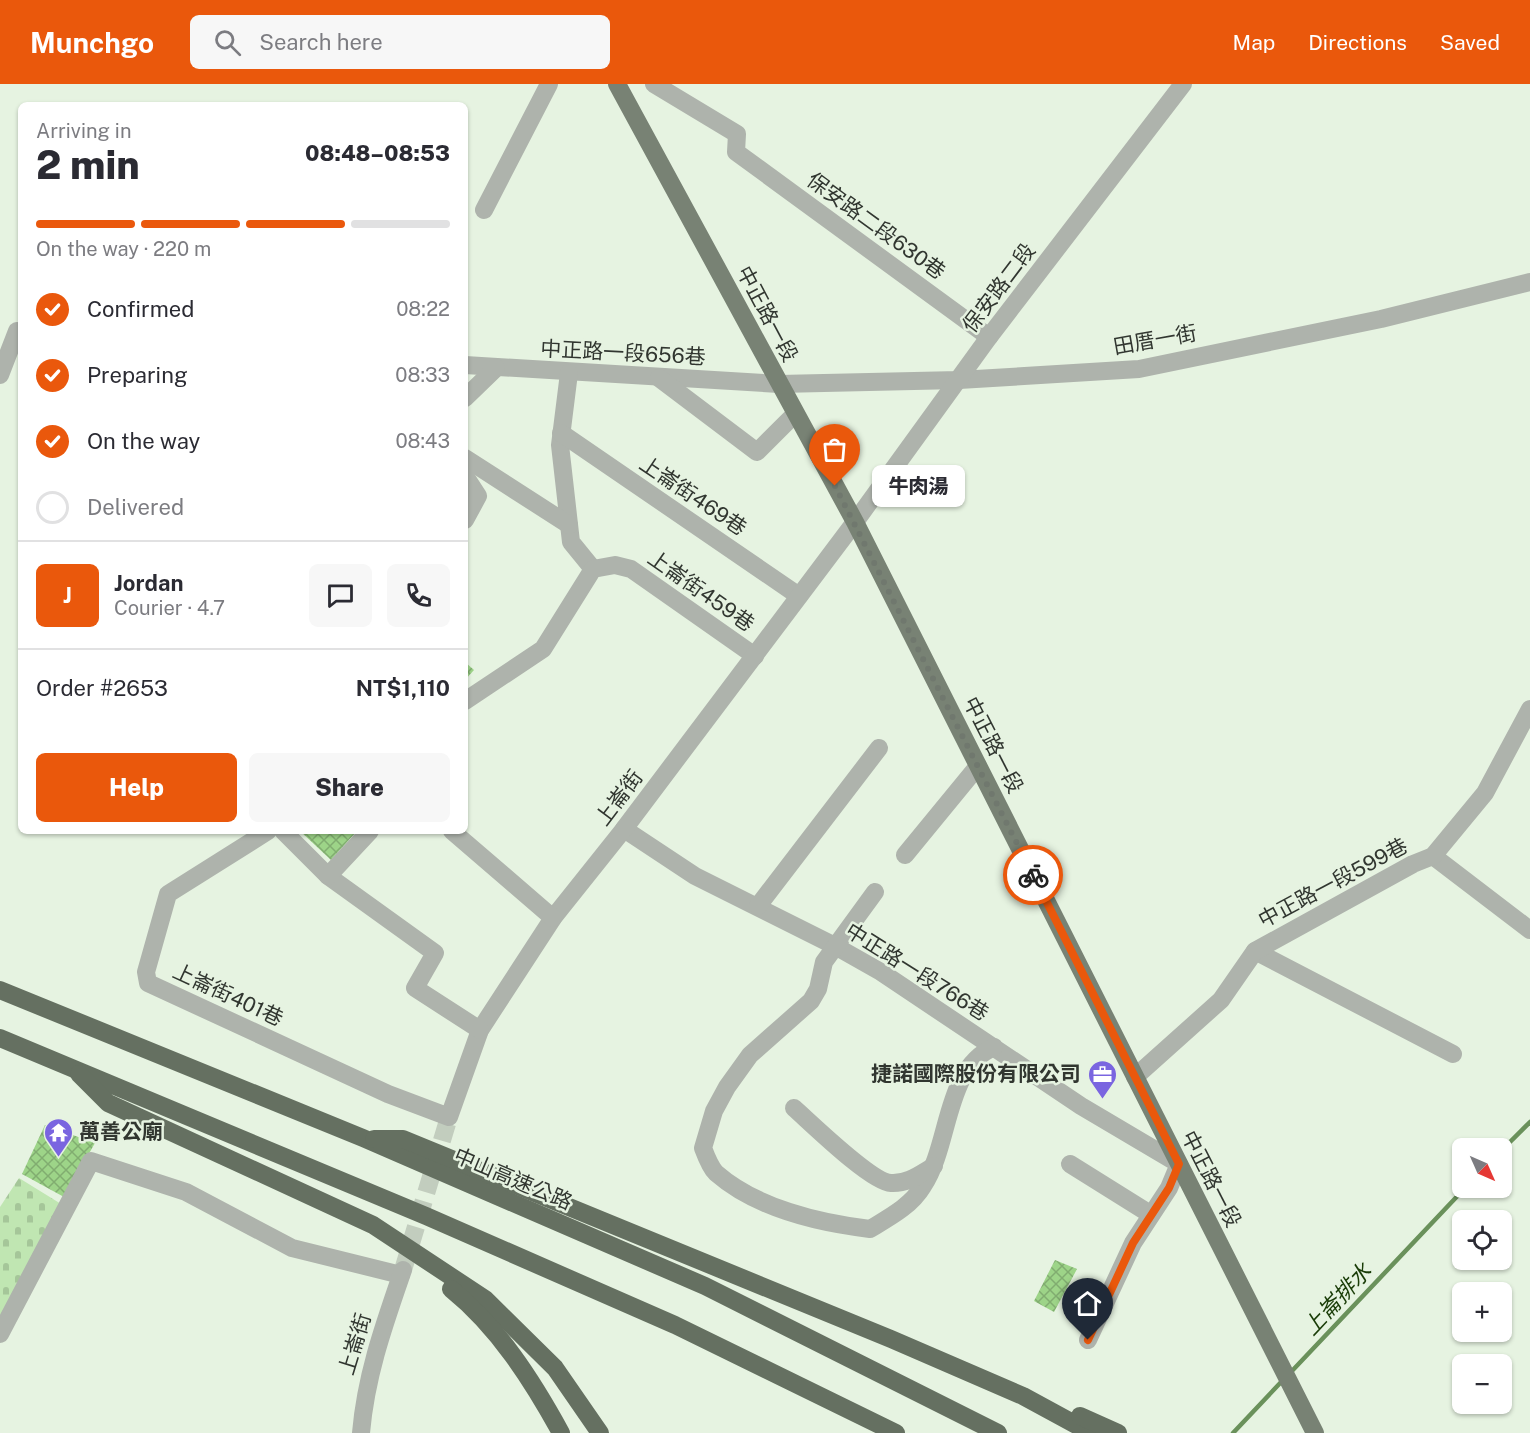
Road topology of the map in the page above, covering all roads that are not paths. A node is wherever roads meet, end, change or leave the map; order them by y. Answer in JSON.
{"nodes":[{"id":1,"x":549,"y":84,"type":"edge"},
{"id":2,"x":617,"y":84,"type":"edge"},
{"id":3,"x":654,"y":84,"type":"edge"},
{"id":4,"x":1183,"y":84,"type":"edge"},
{"id":5,"x":484,"y":210,"type":"dead end"},
{"id":6,"x":1530,"y":282,"type":"edge"},
{"id":7,"x":13,"y":330,"type":"edge"},
{"id":8,"x":989,"y":337,"type":"junction"},
{"id":9,"x":468,"y":365,"type":"edge"},
{"id":10,"x":496,"y":368,"type":"junction"},
{"id":11,"x":569,"y":373,"type":"junction"},
{"id":12,"x":0,"y":375,"type":"edge"},
{"id":13,"x":659,"y":378,"type":"junction"},
{"id":14,"x":959,"y":380,"type":"junction"},
{"id":15,"x":779,"y":384,"type":"junction"},
{"id":16,"x":468,"y":395,"type":"edge"},
{"id":17,"x":795,"y":414,"type":"junction"},
{"id":18,"x":561,"y":433,"type":"junction"},
{"id":19,"x":468,"y":460,"type":"edge"},
{"id":20,"x":468,"y":481,"type":"edge"},
{"id":21,"x":468,"y":514,"type":"edge"},
{"id":22,"x":855,"y":522,"type":"junction"},
{"id":23,"x":569,"y":525,"type":"junction"},
{"id":24,"x":593,"y":569,"type":"junction"},
{"id":25,"x":800,"y":596,"type":"junction"},
{"id":26,"x":755,"y":656,"type":"junction"},
{"id":27,"x":468,"y":698,"type":"edge"},
{"id":28,"x":1530,"y":709,"type":"edge"},
{"id":29,"x":879,"y":748,"type":"dead end"},
{"id":30,"x":978,"y":766,"type":"junction"},
{"id":31,"x":624,"y":829,"type":"junction"},
{"id":32,"x":263,"y":834,"type":"edge"},
{"id":33,"x":286,"y":834,"type":"edge"},
{"id":34,"x":367,"y":834,"type":"edge"},
{"id":35,"x":455,"y":834,"type":"edge"},
{"id":36,"x":905,"y":855,"type":"dead end"},
{"id":37,"x":1433,"y":856,"type":"junction"},
{"id":38,"x":328,"y":876,"type":"junction"},
{"id":39,"x":875,"y":892,"type":"dead end"},
{"id":40,"x":758,"y":906,"type":"junction"},
{"id":41,"x":553,"y":918,"type":"junction"},
{"id":42,"x":1530,"y":930,"type":"edge"},
{"id":43,"x":835,"y":946,"type":"junction"},
{"id":44,"x":1255,"y":951,"type":"junction"},
{"id":45,"x":0,"y":990,"type":"edge"},
{"id":46,"x":480,"y":1030,"type":"junction"},
{"id":47,"x":0,"y":1038,"type":"edge"},
{"id":48,"x":994,"y":1047,"type":"junction"},
{"id":49,"x":1453,"y":1054,"type":"dead end"},
{"id":50,"x":71,"y":1066,"type":"junction"},
{"id":51,"x":1135,"y":1077,"type":"junction"},
{"id":52,"x":794,"y":1108,"type":"dead end"},
{"id":53,"x":448,"y":1118,"type":"joint"},
{"id":54,"x":363,"y":1138,"type":"junction"},
{"id":55,"x":1070,"y":1164,"type":"dead end"},
{"id":56,"x":1179,"y":1164,"type":"junction"},
{"id":57,"x":934,"y":1166,"type":"junction"},
{"id":58,"x":1150,"y":1214,"type":"junction"},
{"id":59,"x":373,"y":1225,"type":"junction"},
{"id":60,"x":0,"y":1334,"type":"edge"},
{"id":61,"x":1088,"y":1340,"type":"dead end"},
{"id":62,"x":1023,"y":1396,"type":"junction"},
{"id":63,"x":361,"y":1433,"type":"edge"},
{"id":64,"x":561,"y":1433,"type":"edge"},
{"id":65,"x":600,"y":1433,"type":"edge"},
{"id":66,"x":896,"y":1433,"type":"edge"},
{"id":67,"x":998,"y":1433,"type":"edge"},
{"id":68,"x":1092,"y":1433,"type":"edge"},
{"id":69,"x":1118,"y":1433,"type":"edge"},
{"id":70,"x":1315,"y":1433,"type":"edge"}],
"edges":[{"from":1,"to":5,"type":"street"},
{"from":2,"to":15,"type":"main road","name":"中正路一段"},
{"from":3,"to":8,"type":"street","name":"保安路二段630巷"},
{"from":4,"to":8,"type":"street","name":"保安路二段"},
{"from":6,"to":14,"type":"street","name":"田厝一街"},
{"from":7,"to":12,"type":"street"},
{"from":8,"to":14,"type":"street","name":"保安路二段"},
{"from":9,"to":10,"type":"street","name":"中正路一段656巷"},
{"from":10,"to":11,"type":"street","name":"中正路一段656巷"},
{"from":10,"to":16,"type":"street"},
{"from":11,"to":13,"type":"street","name":"中正路一段656巷"},
{"from":11,"to":18,"type":"street"},
{"from":13,"to":15,"type":"street","name":"中正路一段656巷"},
{"from":13,"to":17,"type":"street"},
{"from":14,"to":15,"type":"street","name":"田厝一街"},
{"from":14,"to":22,"type":"street","name":"保安路二段"},
{"from":15,"to":17,"type":"main road","name":"中正路一段"},
{"from":17,"to":22,"type":"main road","name":"中正路一段"},
{"from":18,"to":23,"type":"street"},
{"from":18,"to":25,"type":"street","name":"上崙街469巷"},
{"from":19,"to":23,"type":"street"},
{"from":20,"to":21,"type":"street"},
{"from":22,"to":25,"type":"street","name":"上崙街"},
{"from":22,"to":30,"type":"main road","name":"中正路一段"},
{"from":23,"to":24,"type":"street"},
{"from":24,"to":26,"type":"street","name":"上崙街459巷"},
{"from":24,"to":27,"type":"street"},
{"from":25,"to":26,"type":"street","name":"上崙街"},
{"from":26,"to":31,"type":"street","name":"上崙街"},
{"from":28,"to":37,"type":"street","name":"中正路一段599巷"},
{"from":29,"to":40,"type":"street"},
{"from":30,"to":36,"type":"street"},
{"from":30,"to":51,"type":"main road","name":"中正路一段"},
{"from":31,"to":40,"type":"street","name":"中正路一段766巷"},
{"from":31,"to":41,"type":"street","name":"上崙街"},
{"from":32,"to":53,"type":"street","name":"上崙街401巷"},
{"from":33,"to":38,"type":"street"},
{"from":34,"to":38,"type":"street"},
{"from":35,"to":41,"type":"street"},
{"from":37,"to":42,"type":"street"},
{"from":37,"to":44,"type":"street","name":"中正路一段599巷"},
{"from":38,"to":46,"type":"street"},
{"from":39,"to":43,"type":"street"},
{"from":40,"to":43,"type":"street","name":"中正路一段766巷"},
{"from":41,"to":46,"type":"street","name":"上崙街"},
{"from":43,"to":48,"type":"street","name":"中正路一段766巷"},
{"from":43,"to":57,"type":"street"},
{"from":44,"to":49,"type":"street"},
{"from":44,"to":51,"type":"street","name":"中正路一段599巷"},
{"from":45,"to":54,"type":"highway","name":"中山高速公路"},
{"from":46,"to":53,"type":"street","name":"上崙街"},
{"from":47,"to":50,"type":"highway"},
{"from":48,"to":56,"type":"street","name":"中正路一段766巷"},
{"from":48,"to":57,"type":"street"},
{"from":50,"to":59,"type":"highway"},
{"from":50,"to":66,"type":"highway"},
{"from":51,"to":56,"type":"main road","name":"中正路一段"},
{"from":52,"to":57,"type":"street"},
{"from":54,"to":62,"type":"highway"},
{"from":54,"to":67,"type":"highway","name":"中山高速公路"},
{"from":55,"to":58,"type":"street"},
{"from":56,"to":58,"type":"street"},
{"from":56,"to":70,"type":"main road","name":"中正路一段"},
{"from":58,"to":61,"type":"street"},
{"from":59,"to":64,"type":"highway"},
{"from":59,"to":65,"type":"highway"},
{"from":60,"to":63,"type":"street","name":"上崙街"},
{"from":62,"to":68,"type":"highway"},
{"from":62,"to":69,"type":"highway"}]}
